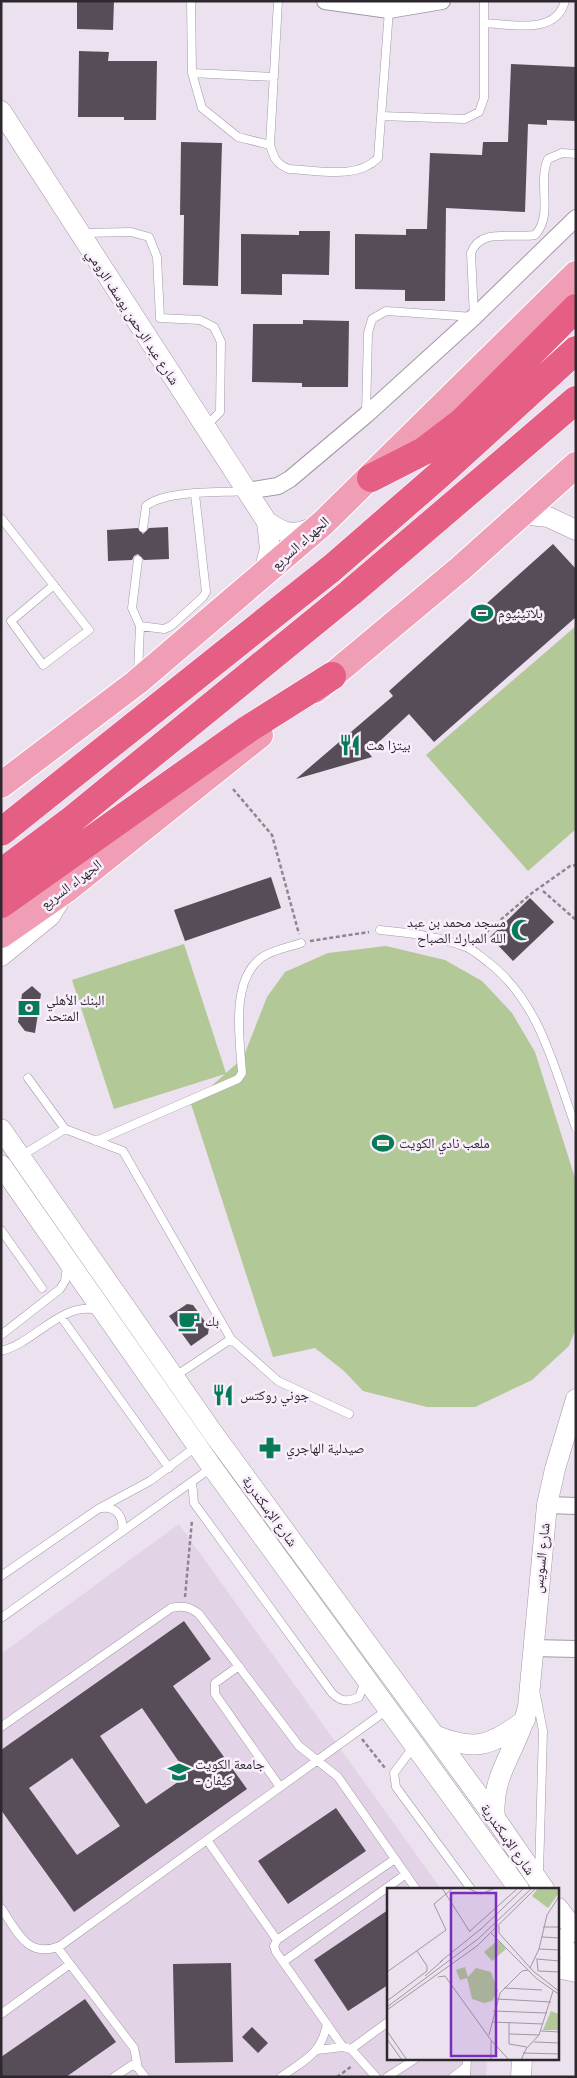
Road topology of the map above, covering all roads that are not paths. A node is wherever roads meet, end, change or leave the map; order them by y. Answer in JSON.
{"nodes":[{"id":1,"x":191,"y":1,"type":"edge"},
{"id":2,"x":278,"y":1,"type":"edge"},
{"id":3,"x":325,"y":1,"type":"edge"},
{"id":4,"x":442,"y":1,"type":"edge"},
{"id":5,"x":484,"y":1,"type":"edge"},
{"id":6,"x":565,"y":1,"type":"edge"},
{"id":7,"x":389,"y":10,"type":"junction"},
{"id":8,"x":484,"y":23,"type":"junction"},
{"id":9,"x":192,"y":73,"type":"junction"},
{"id":10,"x":274,"y":77,"type":"junction"},
{"id":11,"x":1,"y":111,"type":"edge"},
{"id":12,"x":381,"y":116,"type":"junction"},
{"id":13,"x":270,"y":145,"type":"junction"},
{"id":14,"x":576,"y":154,"type":"edge"},
{"id":15,"x":576,"y":218,"type":"edge"},
{"id":16,"x":78,"y":233,"type":"junction"},
{"id":17,"x":576,"y":274,"type":"edge"},
{"id":18,"x":576,"y":308,"type":"edge"},
{"id":19,"x":474,"y":317,"type":"junction"},
{"id":20,"x":151,"y":324,"type":"junction"},
{"id":21,"x":576,"y":350,"type":"edge"},
{"id":22,"x":576,"y":400,"type":"edge"},
{"id":23,"x":366,"y":415,"type":"junction"},
{"id":24,"x":205,"y":428,"type":"junction"},
{"id":25,"x":576,"y":465,"type":"edge"},
{"id":26,"x":371,"y":478,"type":"junction"},
{"id":27,"x":247,"y":490,"type":"junction"},
{"id":28,"x":195,"y":494,"type":"junction"},
{"id":29,"x":521,"y":514,"type":"junction"},
{"id":30,"x":1,"y":518,"type":"edge"},
{"id":31,"x":267,"y":522,"type":"junction"},
{"id":32,"x":323,"y":524,"type":"junction"},
{"id":33,"x":143,"y":528,"type":"dead end"},
{"id":34,"x":576,"y":530,"type":"edge"},
{"id":35,"x":138,"y":560,"type":"dead end"},
{"id":36,"x":263,"y":576,"type":"junction"},
{"id":37,"x":54,"y":585,"type":"junction"},
{"id":38,"x":140,"y":626,"type":"junction"},
{"id":39,"x":332,"y":676,"type":"junction"},
{"id":40,"x":137,"y":682,"type":"junction"},
{"id":41,"x":1,"y":785,"type":"edge"},
{"id":42,"x":1,"y":832,"type":"edge"},
{"id":43,"x":1,"y":873,"type":"edge"},
{"id":44,"x":67,"y":889,"type":"junction"},
{"id":45,"x":1,"y":904,"type":"edge"},
{"id":46,"x":380,"y":930,"type":"road end"},
{"id":47,"x":1,"y":935,"type":"edge"},
{"id":48,"x":301,"y":943,"type":"road end"},
{"id":49,"x":1,"y":956,"type":"edge"},
{"id":50,"x":28,"y":1078,"type":"dead end"},
{"id":51,"x":576,"y":1128,"type":"edge"},
{"id":52,"x":1,"y":1129,"type":"edge"},
{"id":53,"x":65,"y":1129,"type":"junction"},
{"id":54,"x":96,"y":1141,"type":"junction"},
{"id":55,"x":21,"y":1156,"type":"junction"},
{"id":56,"x":1,"y":1165,"type":"edge"},
{"id":57,"x":1,"y":1230,"type":"edge"},
{"id":58,"x":67,"y":1258,"type":"junction"},
{"id":59,"x":42,"y":1288,"type":"dead end"},
{"id":60,"x":105,"y":1313,"type":"junction"},
{"id":61,"x":61,"y":1317,"type":"junction"},
{"id":62,"x":1,"y":1335,"type":"edge"},
{"id":63,"x":231,"y":1339,"type":"junction"},
{"id":64,"x":1,"y":1352,"type":"edge"},
{"id":65,"x":173,"y":1377,"type":"junction"},
{"id":66,"x":576,"y":1399,"type":"edge"},
{"id":67,"x":349,"y":1414,"type":"dead end"},
{"id":68,"x":206,"y":1439,"type":"junction"},
{"id":69,"x":229,"y":1455,"type":"junction"},
{"id":70,"x":212,"y":1467,"type":"junction"},
{"id":71,"x":169,"y":1468,"type":"junction"},
{"id":72,"x":192,"y":1482,"type":"junction"},
{"id":73,"x":547,"y":1505,"type":"junction"},
{"id":74,"x":576,"y":1506,"type":"edge"},
{"id":75,"x":98,"y":1509,"type":"junction"},
{"id":76,"x":122,"y":1531,"type":"junction"},
{"id":77,"x":1,"y":1576,"type":"edge"},
{"id":78,"x":1,"y":1618,"type":"edge"},
{"id":79,"x":532,"y":1648,"type":"junction"},
{"id":80,"x":576,"y":1649,"type":"edge"},
{"id":81,"x":238,"y":1666,"type":"junction"},
{"id":82,"x":366,"y":1678,"type":"junction"},
{"id":83,"x":531,"y":1678,"type":"junction"},
{"id":84,"x":389,"y":1709,"type":"junction"},
{"id":85,"x":525,"y":1720,"type":"junction"},
{"id":86,"x":1,"y":1727,"type":"edge"},
{"id":87,"x":434,"y":1735,"type":"junction"},
{"id":88,"x":411,"y":1740,"type":"junction"},
{"id":89,"x":317,"y":1760,"type":"junction"},
{"id":90,"x":280,"y":1787,"type":"junction"},
{"id":91,"x":495,"y":1818,"type":"junction"},
{"id":92,"x":207,"y":1840,"type":"junction"},
{"id":93,"x":395,"y":1859,"type":"junction"},
{"id":94,"x":406,"y":1874,"type":"junction"},
{"id":95,"x":514,"y":1886,"type":"edge"},
{"id":96,"x":541,"y":1886,"type":"edge"},
{"id":97,"x":415,"y":1888,"type":"edge"},
{"id":98,"x":470,"y":1888,"type":"edge"},
{"id":99,"x":1,"y":1908,"type":"edge"},
{"id":100,"x":560,"y":1911,"type":"edge"},
{"id":101,"x":576,"y":1932,"type":"edge"},
{"id":102,"x":277,"y":1940,"type":"junction"},
{"id":103,"x":560,"y":1941,"type":"edge"},
{"id":104,"x":57,"y":1947,"type":"junction"},
{"id":105,"x":576,"y":1961,"type":"edge"},
{"id":106,"x":282,"y":1962,"type":"junction"},
{"id":107,"x":70,"y":1964,"type":"junction"},
{"id":108,"x":560,"y":1968,"type":"edge"},
{"id":109,"x":576,"y":1972,"type":"edge"},
{"id":110,"x":1,"y":2014,"type":"edge"},
{"id":111,"x":387,"y":2023,"type":"edge"},
{"id":112,"x":326,"y":2024,"type":"junction"},
{"id":113,"x":347,"y":2048,"type":"junction"},
{"id":114,"x":317,"y":2050,"type":"junction"},
{"id":115,"x":413,"y":2060,"type":"edge"},
{"id":116,"x":522,"y":2060,"type":"edge"},
{"id":117,"x":467,"y":2063,"type":"edge"},
{"id":118,"x":138,"y":2068,"type":"junction"},
{"id":119,"x":114,"y":2077,"type":"edge"},
{"id":120,"x":144,"y":2077,"type":"edge"},
{"id":121,"x":281,"y":2077,"type":"edge"},
{"id":122,"x":376,"y":2077,"type":"edge"},
{"id":123,"x":387,"y":2077,"type":"edge"},
{"id":124,"x":452,"y":2077,"type":"edge"},
{"id":125,"x":466,"y":2077,"type":"edge"},
{"id":126,"x":521,"y":2077,"type":"edge"}],
"edges":[{"from":1,"to":9,"type":"lane"},
{"from":2,"to":10,"type":"lane"},
{"from":3,"to":7,"type":"street"},
{"from":4,"to":7,"type":"street"},
{"from":5,"to":8,"type":"lane"},
{"from":6,"to":8,"type":"lane"},
{"from":7,"to":12,"type":"lane"},
{"from":8,"to":12,"type":"lane"},
{"from":9,"to":10,"type":"lane"},
{"from":9,"to":13,"type":"lane"},
{"from":10,"to":13,"type":"lane"},
{"from":11,"to":16,"type":"street","name":"شارع عبد الرحمن يوسف الرومي"},
{"from":12,"to":13,"type":"lane"},
{"from":14,"to":19,"type":"lane"},
{"from":15,"to":19,"type":"street"},
{"from":16,"to":20,"type":"street","name":"شارع عبد الرحمن يوسف الرومي"},
{"from":16,"to":20,"type":"lane"},
{"from":17,"to":26,"type":"main road","name":"الجهراء السريع"},
{"from":18,"to":26,"type":"highway"},
{"from":19,"to":23,"type":"street"},
{"from":19,"to":23,"type":"lane"},
{"from":20,"to":24,"type":"street","name":"شارع عبد الرحمن يوسف الرومي"},
{"from":20,"to":24,"type":"lane"},
{"from":21,"to":42,"type":"highway"},
{"from":22,"to":43,"type":"highway"},
{"from":23,"to":27,"type":"street"},
{"from":24,"to":27,"type":"street","name":"شارع عبد الرحمن يوسف الرومي"},
{"from":25,"to":29,"type":"main road","name":"الجهراء السريع"},
{"from":26,"to":32,"type":"main road","name":"الجهراء السريع"},
{"from":27,"to":28,"type":"lane"},
{"from":27,"to":31,"type":"street","name":"شارع عبد الرحمن يوسف الرومي"},
{"from":28,"to":33,"type":"lane"},
{"from":28,"to":38,"type":"lane"},
{"from":29,"to":34,"type":"street"},
{"from":29,"to":39,"type":"main road","name":"الجهراء السريع"},
{"from":30,"to":37,"type":"lane"},
{"from":31,"to":32,"type":"street"},
{"from":31,"to":36,"type":"street","name":"شارع عبد الرحمن يوسف الرومي"},
{"from":32,"to":36,"type":"main road","name":"الجهراء السريع"},
{"from":35,"to":38,"type":"lane"},
{"from":36,"to":40,"type":"main road","name":"الجهراء السريع"},
{"from":37,"to":37,"type":"lane"},
{"from":38,"to":40,"type":"lane"},
{"from":39,"to":44,"type":"main road","name":"الجهراء السريع"},
{"from":39,"to":45,"type":"highway"},
{"from":40,"to":41,"type":"main road","name":"الجهراء السريع"},
{"from":44,"to":47,"type":"main road","name":"الجهراء السريع"},
{"from":44,"to":49,"type":"street"},
{"from":46,"to":51,"type":"lane"},
{"from":48,"to":54,"type":"lane"},
{"from":50,"to":53,"type":"lane"},
{"from":52,"to":55,"type":"street","name":"شارع الإسكندرية"},
{"from":53,"to":54,"type":"lane"},
{"from":53,"to":55,"type":"lane"},
{"from":54,"to":63,"type":"lane"},
{"from":55,"to":65,"type":"street","name":"شارع الإسكندرية"},
{"from":56,"to":58,"type":"street","name":"شارع الإسكندرية"},
{"from":57,"to":59,"type":"lane"},
{"from":58,"to":60,"type":"street","name":"شارع الإسكندرية"},
{"from":58,"to":62,"type":"lane"},
{"from":60,"to":61,"type":"lane"},
{"from":60,"to":68,"type":"street","name":"شارع الإسكندرية"},
{"from":61,"to":64,"type":"lane"},
{"from":61,"to":71,"type":"lane"},
{"from":63,"to":65,"type":"lane"},
{"from":63,"to":67,"type":"lane"},
{"from":65,"to":68,"type":"street","name":"شارع الإسكندرية"},
{"from":66,"to":73,"type":"street","name":"شارع السويس"},
{"from":68,"to":69,"type":"street","name":"شارع الإسكندرية"},
{"from":68,"to":70,"type":"street","name":"شارع الإسكندرية"},
{"from":68,"to":71,"type":"lane"},
{"from":69,"to":70,"type":"street"},
{"from":69,"to":87,"type":"street","name":"شارع الإسكندرية"},
{"from":70,"to":72,"type":"lane"},
{"from":70,"to":82,"type":"street","name":"شارع الإسكندرية"},
{"from":71,"to":75,"type":"lane"},
{"from":72,"to":76,"type":"lane"},
{"from":72,"to":82,"type":"lane"},
{"from":73,"to":74,"type":"street"},
{"from":73,"to":79,"type":"street","name":"شارع السويس"},
{"from":75,"to":76,"type":"lane"},
{"from":75,"to":77,"type":"lane"},
{"from":76,"to":78,"type":"lane"},
{"from":79,"to":80,"type":"street"},
{"from":79,"to":83,"type":"street","name":"شارع السويس"},
{"from":81,"to":86,"type":"lane"},
{"from":81,"to":89,"type":"lane"},
{"from":81,"to":90,"type":"lane"},
{"from":82,"to":84,"type":"street","name":"شارع الإسكندرية"},
{"from":83,"to":85,"type":"street","name":"شارع السويس"},
{"from":83,"to":96,"type":"lane"},
{"from":84,"to":88,"type":"street","name":"شارع الإسكندرية"},
{"from":84,"to":89,"type":"lane"},
{"from":85,"to":87,"type":"street"},
{"from":85,"to":91,"type":"street","name":"شارع السويس"},
{"from":87,"to":91,"type":"street","name":"شارع الإسكندرية"},
{"from":88,"to":95,"type":"street","name":"شارع الإسكندرية"},
{"from":88,"to":98,"type":"lane"},
{"from":89,"to":90,"type":"lane"},
{"from":89,"to":93,"type":"lane"},
{"from":90,"to":92,"type":"lane"},
{"from":91,"to":96,"type":"street","name":"شارع الإسكندرية"},
{"from":92,"to":102,"type":"lane"},
{"from":92,"to":104,"type":"lane"},
{"from":93,"to":94,"type":"lane"},
{"from":93,"to":102,"type":"lane"},
{"from":94,"to":97,"type":"lane"},
{"from":94,"to":106,"type":"lane"},
{"from":99,"to":104,"type":"lane"},
{"from":100,"to":101,"type":"street"},
{"from":102,"to":106,"type":"lane"},
{"from":103,"to":105,"type":"street"},
{"from":104,"to":107,"type":"lane"},
{"from":106,"to":112,"type":"lane"},
{"from":107,"to":110,"type":"lane"},
{"from":107,"to":118,"type":"lane"},
{"from":108,"to":109,"type":"street"},
{"from":111,"to":113,"type":"lane"},
{"from":112,"to":113,"type":"lane"},
{"from":112,"to":114,"type":"lane"},
{"from":113,"to":114,"type":"lane"},
{"from":113,"to":122,"type":"lane"},
{"from":114,"to":121,"type":"lane"},
{"from":115,"to":123,"type":"lane"},
{"from":116,"to":126,"type":"street"},
{"from":117,"to":124,"type":"lane"},
{"from":117,"to":125,"type":"lane"},
{"from":118,"to":119,"type":"lane"},
{"from":118,"to":120,"type":"lane"}]}
